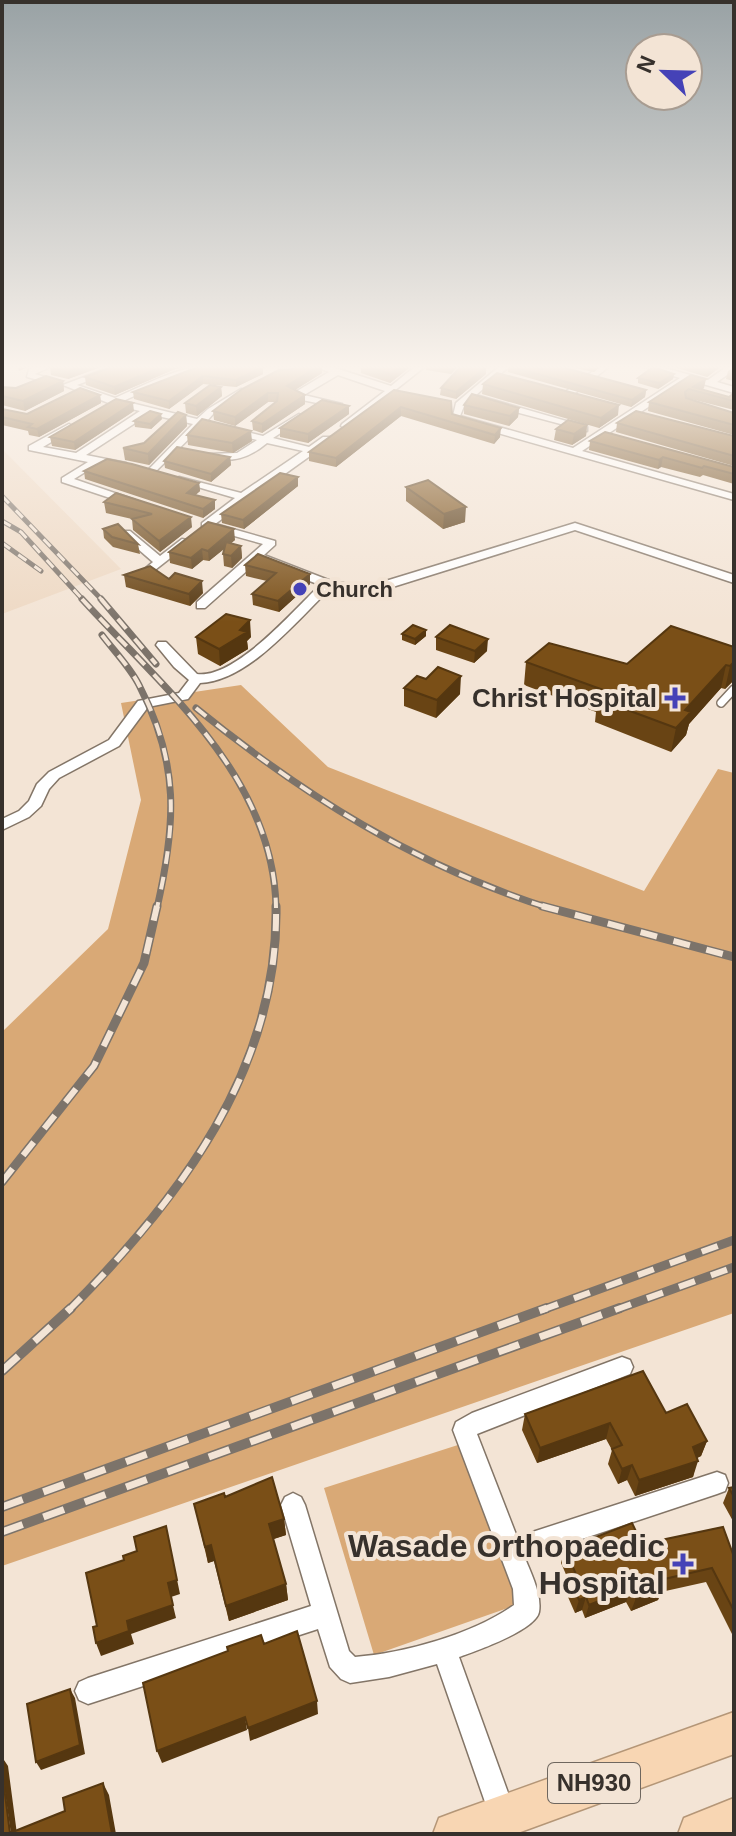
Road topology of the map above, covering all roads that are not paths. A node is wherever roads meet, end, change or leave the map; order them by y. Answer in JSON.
{"nodes":[{"id":1,"x":48,"y":451,"type":"edge"},
{"id":2,"x":86,"y":451,"type":"edge"},
{"id":3,"x":172,"y":451,"type":"edge"},
{"id":4,"x":251,"y":451,"type":"edge"},
{"id":5,"x":310,"y":451,"type":"edge"},
{"id":6,"x":569,"y":451,"type":"edge"},
{"id":7,"x":574,"y":452,"type":"joint"},
{"id":8,"x":202,"y":454,"type":"edge"},
{"id":9,"x":78,"y":456,"type":"junction"},
{"id":10,"x":97,"y":460,"type":"junction"},
{"id":11,"x":143,"y":470,"type":"junction"},
{"id":12,"x":243,"y":497,"type":"junction"},
{"id":13,"x":734,"y":497,"type":"edge"},
{"id":14,"x":138,"y":504,"type":"edge"},
{"id":15,"x":192,"y":521,"type":"edge"},
{"id":16,"x":206,"y":525,"type":"junction"},
{"id":17,"x":126,"y":533,"type":"edge"},
{"id":18,"x":256,"y":556,"type":"junction"},
{"id":19,"x":160,"y":562,"type":"junction"},
{"id":20,"x":146,"y":573,"type":"edge"},
{"id":21,"x":734,"y":579,"type":"edge"},
{"id":22,"x":328,"y":584,"type":"junction"},
{"id":23,"x":201,"y":605,"type":"dead end"},
{"id":24,"x":162,"y":645,"type":"dead end"},
{"id":25,"x":196,"y":679,"type":"junction"},
{"id":26,"x":734,"y":689,"type":"edge"},
{"id":27,"x":721,"y":703,"type":"dead end"},
{"id":28,"x":2,"y":825,"type":"edge"},
{"id":29,"x":622,"y":1367,"type":"dead end"},
{"id":30,"x":717,"y":1483,"type":"dead end"},
{"id":31,"x":293,"y":1505,"type":"dead end"},
{"id":32,"x":510,"y":1551,"type":"junction"},
{"id":33,"x":326,"y":1614,"type":"junction"},
{"id":34,"x":444,"y":1649,"type":"junction"},
{"id":35,"x":88,"y":1691,"type":"dead end"},
{"id":36,"x":734,"y":1733,"type":"edge"},
{"id":37,"x":503,"y":1816,"type":"junction"},
{"id":38,"x":734,"y":1820,"type":"edge"},
{"id":39,"x":455,"y":1834,"type":"edge"},
{"id":40,"x":700,"y":1834,"type":"edge"}],
"edges":[{"from":1,"to":9,"type":"street"},
{"from":2,"to":9,"type":"street"},
{"from":3,"to":11,"type":"street"},
{"from":4,"to":8,"type":"street"},
{"from":5,"to":12,"type":"street"},
{"from":6,"to":7,"type":"street"},
{"from":7,"to":13,"type":"street"},
{"from":9,"to":10,"type":"street"},
{"from":10,"to":11,"type":"street"},
{"from":10,"to":14,"type":"street"},
{"from":11,"to":12,"type":"street"},
{"from":12,"to":16,"type":"street"},
{"from":15,"to":16,"type":"street"},
{"from":16,"to":18,"type":"street"},
{"from":16,"to":19,"type":"street"},
{"from":17,"to":19,"type":"street"},
{"from":18,"to":22,"type":"street"},
{"from":18,"to":23,"type":"street"},
{"from":19,"to":20,"type":"street"},
{"from":21,"to":22,"type":"street"},
{"from":22,"to":25,"type":"street"},
{"from":24,"to":25,"type":"street"},
{"from":25,"to":28,"type":"street"},
{"from":26,"to":27,"type":"lane"},
{"from":29,"to":32,"type":"street"},
{"from":30,"to":32,"type":"street"},
{"from":31,"to":33,"type":"street"},
{"from":32,"to":34,"type":"street"},
{"from":33,"to":34,"type":"street"},
{"from":33,"to":35,"type":"street"},
{"from":34,"to":37,"type":"street"},
{"from":36,"to":37,"type":"highway","number":"NH930"},
{"from":37,"to":39,"type":"highway","number":"NH930"},
{"from":38,"to":40,"type":"highway"}]}
